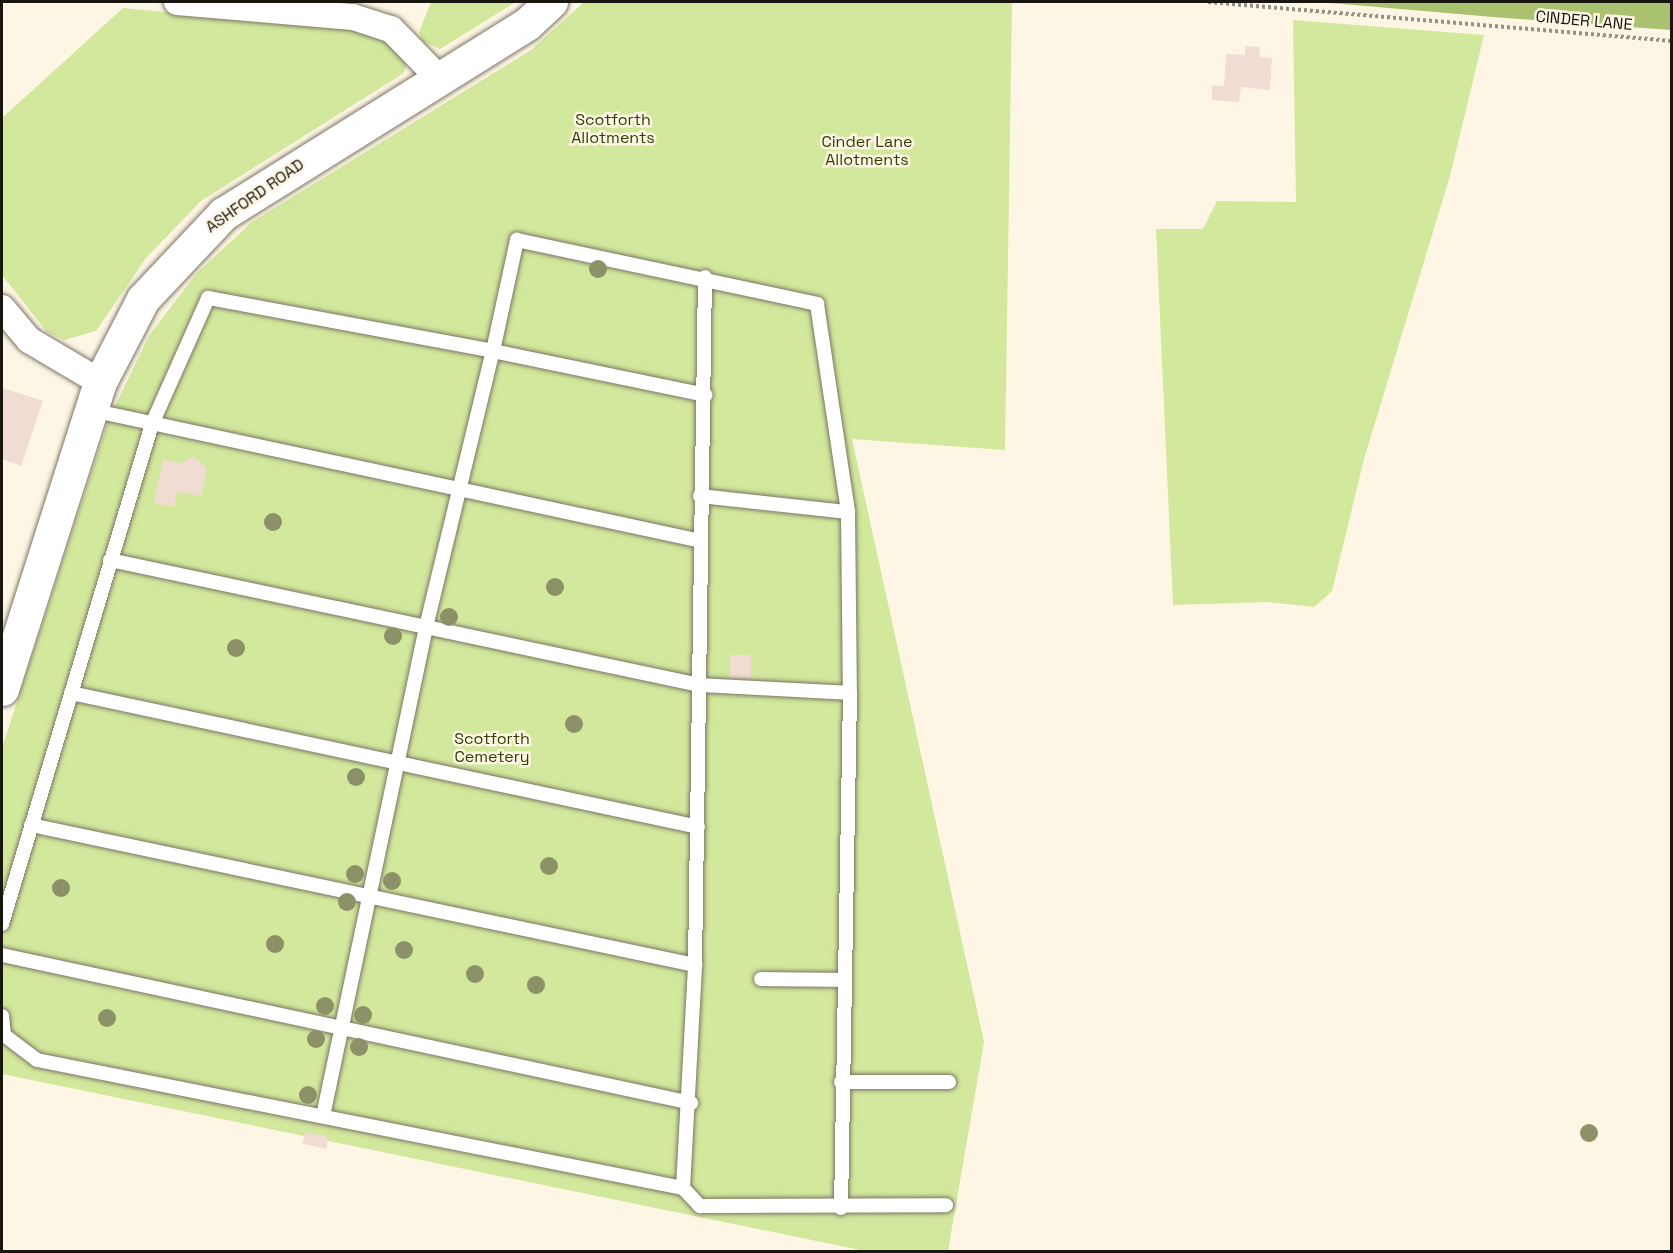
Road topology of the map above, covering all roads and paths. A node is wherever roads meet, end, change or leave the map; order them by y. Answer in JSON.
{"nodes":[{"id":1,"x":177,"y":2,"type":"edge"},
{"id":2,"x":551,"y":2,"type":"edge"},
{"id":3,"x":1208,"y":2,"type":"edge"},
{"id":4,"x":1671,"y":41,"type":"edge"},
{"id":5,"x":440,"y":79,"type":"junction"},
{"id":6,"x":705,"y":277,"type":"junction"},
{"id":7,"x":2,"y":308,"type":"edge"},
{"id":8,"x":492,"y":351,"type":"junction"},
{"id":9,"x":706,"y":395,"type":"junction"},
{"id":10,"x":95,"y":396,"type":"junction"},
{"id":11,"x":152,"y":424,"type":"junction"},
{"id":12,"x":458,"y":490,"type":"junction"},
{"id":13,"x":700,"y":496,"type":"junction"},
{"id":14,"x":848,"y":512,"type":"junction"},
{"id":15,"x":701,"y":541,"type":"junction"},
{"id":16,"x":110,"y":560,"type":"junction"},
{"id":17,"x":426,"y":627,"type":"junction"},
{"id":18,"x":699,"y":685,"type":"junction"},
{"id":19,"x":2,"y":689,"type":"edge"},
{"id":20,"x":71,"y":693,"type":"junction"},
{"id":21,"x":850,"y":693,"type":"junction"},
{"id":22,"x":399,"y":761,"type":"junction"},
{"id":23,"x":31,"y":825,"type":"junction"},
{"id":24,"x":698,"y":828,"type":"junction"},
{"id":25,"x":371,"y":897,"type":"junction"},
{"id":26,"x":2,"y":924,"type":"edge"},
{"id":27,"x":2,"y":955,"type":"edge"},
{"id":28,"x":695,"y":965,"type":"junction"},
{"id":29,"x":761,"y":979,"type":"dead end"},
{"id":30,"x":843,"y":980,"type":"junction"},
{"id":31,"x":2,"y":1016,"type":"edge"},
{"id":32,"x":340,"y":1028,"type":"junction"},
{"id":33,"x":841,"y":1082,"type":"junction"},
{"id":34,"x":949,"y":1082,"type":"dead end"},
{"id":35,"x":691,"y":1103,"type":"junction"},
{"id":36,"x":323,"y":1116,"type":"junction"},
{"id":37,"x":683,"y":1188,"type":"junction"},
{"id":38,"x":946,"y":1204,"type":"dead end"},
{"id":39,"x":841,"y":1209,"type":"junction"}],
"edges":[{"from":1,"to":5,"type":"street"},
{"from":2,"to":5,"type":"street","name":"ASHFORD ROAD"},
{"from":3,"to":4,"type":"path","name":"CINDER LANE"},
{"from":5,"to":10,"type":"street","name":"ASHFORD ROAD"},
{"from":6,"to":8,"type":"lane"},
{"from":6,"to":9,"type":"lane"},
{"from":6,"to":14,"type":"lane"},
{"from":7,"to":10,"type":"street"},
{"from":8,"to":9,"type":"lane"},
{"from":8,"to":11,"type":"lane"},
{"from":8,"to":12,"type":"lane"},
{"from":9,"to":13,"type":"lane"},
{"from":10,"to":11,"type":"lane"},
{"from":10,"to":19,"type":"street","name":"ASHFORD ROAD"},
{"from":11,"to":12,"type":"lane"},
{"from":11,"to":16,"type":"lane"},
{"from":12,"to":15,"type":"lane"},
{"from":12,"to":17,"type":"lane"},
{"from":13,"to":14,"type":"lane"},
{"from":13,"to":15,"type":"lane"},
{"from":14,"to":21,"type":"lane"},
{"from":15,"to":18,"type":"lane"},
{"from":16,"to":17,"type":"lane"},
{"from":16,"to":20,"type":"lane"},
{"from":17,"to":18,"type":"lane"},
{"from":17,"to":22,"type":"lane"},
{"from":18,"to":21,"type":"lane"},
{"from":18,"to":24,"type":"lane"},
{"from":20,"to":22,"type":"lane"},
{"from":20,"to":23,"type":"lane"},
{"from":21,"to":30,"type":"lane"},
{"from":22,"to":24,"type":"lane"},
{"from":22,"to":25,"type":"lane"},
{"from":23,"to":25,"type":"lane"},
{"from":23,"to":26,"type":"lane"},
{"from":24,"to":28,"type":"lane"},
{"from":25,"to":28,"type":"lane"},
{"from":25,"to":32,"type":"lane"},
{"from":27,"to":32,"type":"lane"},
{"from":28,"to":35,"type":"lane"},
{"from":29,"to":30,"type":"lane"},
{"from":30,"to":33,"type":"lane"},
{"from":31,"to":36,"type":"lane"},
{"from":32,"to":35,"type":"lane"},
{"from":32,"to":36,"type":"lane"},
{"from":33,"to":34,"type":"lane"},
{"from":33,"to":39,"type":"lane"},
{"from":35,"to":37,"type":"lane"},
{"from":36,"to":37,"type":"lane"},
{"from":37,"to":39,"type":"lane"},
{"from":38,"to":39,"type":"lane"}]}
